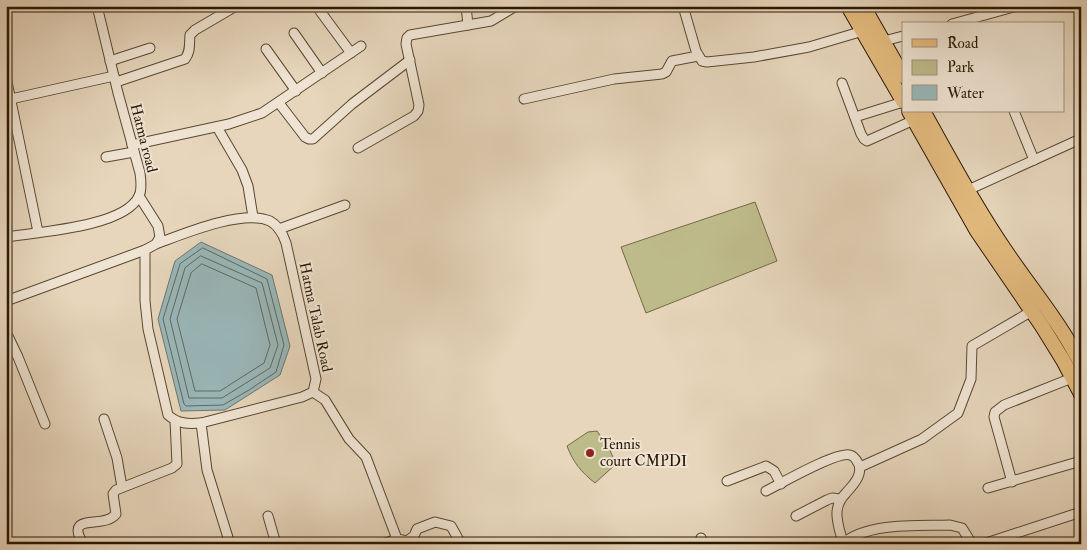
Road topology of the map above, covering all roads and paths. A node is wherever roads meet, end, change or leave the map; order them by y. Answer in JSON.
{"nodes":[{"id":1,"x":96,"y":6,"type":"edge"},
{"id":2,"x":236,"y":6,"type":"edge"},
{"id":3,"x":466,"y":6,"type":"edge"},
{"id":4,"x":516,"y":6,"type":"edge"},
{"id":5,"x":683,"y":6,"type":"edge"},
{"id":6,"x":848,"y":6,"type":"edge"},
{"id":7,"x":863,"y":6,"type":"edge"},
{"id":8,"x":1018,"y":6,"type":"edge"},
{"id":9,"x":222,"y":10,"type":"edge"},
{"id":10,"x":320,"y":11,"type":"dead end"},
{"id":11,"x":959,"y":22,"type":"edge"},
{"id":12,"x":468,"y":25,"type":"junction"},
{"id":13,"x":863,"y":31,"type":"junction"},
{"id":14,"x":294,"y":33,"type":"dead end"},
{"id":15,"x":902,"y":36,"type":"edge"},
{"id":16,"x":884,"y":41,"type":"junction"},
{"id":17,"x":361,"y":46,"type":"dead end"},
{"id":18,"x":150,"y":48,"type":"dead end"},
{"id":19,"x":266,"y":49,"type":"dead end"},
{"id":20,"x":351,"y":53,"type":"junction"},
{"id":21,"x":698,"y":56,"type":"junction"},
{"id":22,"x":410,"y":60,"type":"junction"},
{"id":23,"x":110,"y":61,"type":"junction"},
{"id":24,"x":322,"y":72,"type":"junction"},
{"id":25,"x":902,"y":74,"type":"edge"},
{"id":26,"x":6,"y":77,"type":"edge"},
{"id":27,"x":115,"y":79,"type":"junction"},
{"id":28,"x":842,"y":83,"type":"dead end"},
{"id":29,"x":296,"y":91,"type":"junction"},
{"id":30,"x":11,"y":99,"type":"junction"},
{"id":31,"x":524,"y":99,"type":"dead end"},
{"id":32,"x":902,"y":99,"type":"edge"},
{"id":33,"x":902,"y":101,"type":"edge"},
{"id":34,"x":279,"y":103,"type":"junction"},
{"id":35,"x":1014,"y":112,"type":"edge"},
{"id":36,"x":916,"y":114,"type":"edge"},
{"id":37,"x":855,"y":117,"type":"junction"},
{"id":38,"x":217,"y":127,"type":"junction"},
{"id":39,"x":1078,"y":140,"type":"dead end"},
{"id":40,"x":133,"y":148,"type":"junction"},
{"id":41,"x":358,"y":148,"type":"dead end"},
{"id":42,"x":106,"y":157,"type":"dead end"},
{"id":43,"x":1034,"y":160,"type":"junction"},
{"id":44,"x":968,"y":190,"type":"junction"},
{"id":45,"x":139,"y":196,"type":"junction"},
{"id":46,"x":345,"y":205,"type":"dead end"},
{"id":47,"x":253,"y":217,"type":"junction"},
{"id":48,"x":279,"y":229,"type":"junction"},
{"id":49,"x":38,"y":232,"type":"junction"},
{"id":50,"x":6,"y":238,"type":"edge"},
{"id":51,"x":156,"y":244,"type":"junction"},
{"id":52,"x":145,"y":250,"type":"junction"},
{"id":53,"x":6,"y":301,"type":"edge"},
{"id":54,"x":1032,"y":311,"type":"junction"},
{"id":55,"x":6,"y":332,"type":"edge"},
{"id":56,"x":1079,"y":355,"type":"edge"},
{"id":57,"x":1072,"y":378,"type":"junction"},
{"id":58,"x":313,"y":392,"type":"junction"},
{"id":59,"x":1081,"y":394,"type":"edge"},
{"id":60,"x":104,"y":419,"type":"dead end"},
{"id":61,"x":175,"y":421,"type":"junction"},
{"id":62,"x":201,"y":423,"type":"junction"},
{"id":63,"x":45,"y":424,"type":"dead end"},
{"id":64,"x":1081,"y":460,"type":"edge"},
{"id":65,"x":860,"y":467,"type":"junction"},
{"id":66,"x":727,"y":481,"type":"dead end"},
{"id":67,"x":1012,"y":482,"type":"junction"},
{"id":68,"x":781,"y":484,"type":"junction"},
{"id":69,"x":122,"y":487,"type":"junction"},
{"id":70,"x":988,"y":488,"type":"dead end"},
{"id":71,"x":766,"y":491,"type":"dead end"},
{"id":72,"x":840,"y":499,"type":"junction"},
{"id":73,"x":1081,"y":512,"type":"edge"},
{"id":74,"x":268,"y":516,"type":"dead end"},
{"id":75,"x":796,"y":516,"type":"dead end"},
{"id":76,"x":397,"y":539,"type":"junction"},
{"id":77,"x":408,"y":542,"type":"edge"},
{"id":78,"x":847,"y":542,"type":"edge"},
{"id":79,"x":83,"y":544,"type":"edge"},
{"id":80,"x":230,"y":544,"type":"edge"},
{"id":81,"x":276,"y":544,"type":"edge"},
{"id":82,"x":383,"y":544,"type":"edge"},
{"id":83,"x":461,"y":544,"type":"edge"},
{"id":84,"x":971,"y":544,"type":"edge"},
{"id":85,"x":983,"y":544,"type":"edge"}],
"edges":[{"from":1,"to":23,"type":"street","name":"Hatma road"},
{"from":2,"to":9,"type":"street"},
{"from":3,"to":12,"type":"street"},
{"from":4,"to":12,"type":"street"},
{"from":5,"to":21,"type":"street"},
{"from":6,"to":13,"type":"main road"},
{"from":7,"to":16,"type":"main road"},
{"from":8,"to":11,"type":"street"},
{"from":9,"to":27,"type":"street"},
{"from":10,"to":20,"type":"street"},
{"from":12,"to":22,"type":"street"},
{"from":13,"to":21,"type":"street"},
{"from":13,"to":32,"type":"main road"},
{"from":14,"to":24,"type":"street"},
{"from":15,"to":16,"type":"street"},
{"from":16,"to":25,"type":"main road"},
{"from":17,"to":20,"type":"street"},
{"from":18,"to":23,"type":"street"},
{"from":19,"to":29,"type":"street"},
{"from":20,"to":24,"type":"street"},
{"from":21,"to":31,"type":"street"},
{"from":22,"to":34,"type":"street"},
{"from":22,"to":41,"type":"street"},
{"from":23,"to":27,"type":"street","name":"Hatma road"},
{"from":24,"to":29,"type":"street"},
{"from":26,"to":30,"type":"street"},
{"from":27,"to":30,"type":"street"},
{"from":27,"to":40,"type":"street","name":"Hatma road"},
{"from":28,"to":37,"type":"street"},
{"from":29,"to":34,"type":"street"},
{"from":30,"to":49,"type":"street"},
{"from":33,"to":37,"type":"street"},
{"from":34,"to":38,"type":"street"},
{"from":35,"to":43,"type":"street"},
{"from":36,"to":37,"type":"street"},
{"from":36,"to":44,"type":"main road"},
{"from":36,"to":54,"type":"main road"},
{"from":38,"to":40,"type":"street"},
{"from":38,"to":47,"type":"street"},
{"from":39,"to":43,"type":"street"},
{"from":40,"to":42,"type":"street"},
{"from":40,"to":45,"type":"street","name":"Hatma road"},
{"from":43,"to":44,"type":"street"},
{"from":44,"to":56,"type":"main road"},
{"from":45,"to":49,"type":"street","name":"Hatma road"},
{"from":45,"to":51,"type":"street"},
{"from":46,"to":48,"type":"street"},
{"from":47,"to":48,"type":"street"},
{"from":47,"to":51,"type":"street"},
{"from":48,"to":58,"type":"street","name":"Hatma Talab Road"},
{"from":49,"to":50,"type":"street","name":"Hatma road"},
{"from":51,"to":52,"type":"street"},
{"from":52,"to":53,"type":"street"},
{"from":52,"to":61,"type":"street"},
{"from":54,"to":57,"type":"main road"},
{"from":54,"to":65,"type":"street"},
{"from":55,"to":63,"type":"street"},
{"from":57,"to":59,"type":"main road"},
{"from":57,"to":67,"type":"street"},
{"from":58,"to":62,"type":"street","name":"Hatma Talab Road"},
{"from":58,"to":76,"type":"street"},
{"from":60,"to":69,"type":"street"},
{"from":61,"to":62,"type":"street","name":"Hatma Talab Road"},
{"from":61,"to":69,"type":"street"},
{"from":62,"to":80,"type":"street"},
{"from":64,"to":67,"type":"street"},
{"from":65,"to":68,"type":"street"},
{"from":65,"to":72,"type":"street"},
{"from":66,"to":68,"type":"street"},
{"from":67,"to":70,"type":"street"},
{"from":68,"to":71,"type":"street"},
{"from":69,"to":79,"type":"street"},
{"from":72,"to":75,"type":"street"},
{"from":72,"to":78,"type":"street"},
{"from":73,"to":85,"type":"street"},
{"from":74,"to":81,"type":"street"},
{"from":76,"to":77,"type":"street"},
{"from":76,"to":82,"type":"street"},
{"from":77,"to":83,"type":"street"},
{"from":78,"to":84,"type":"street"}]}
